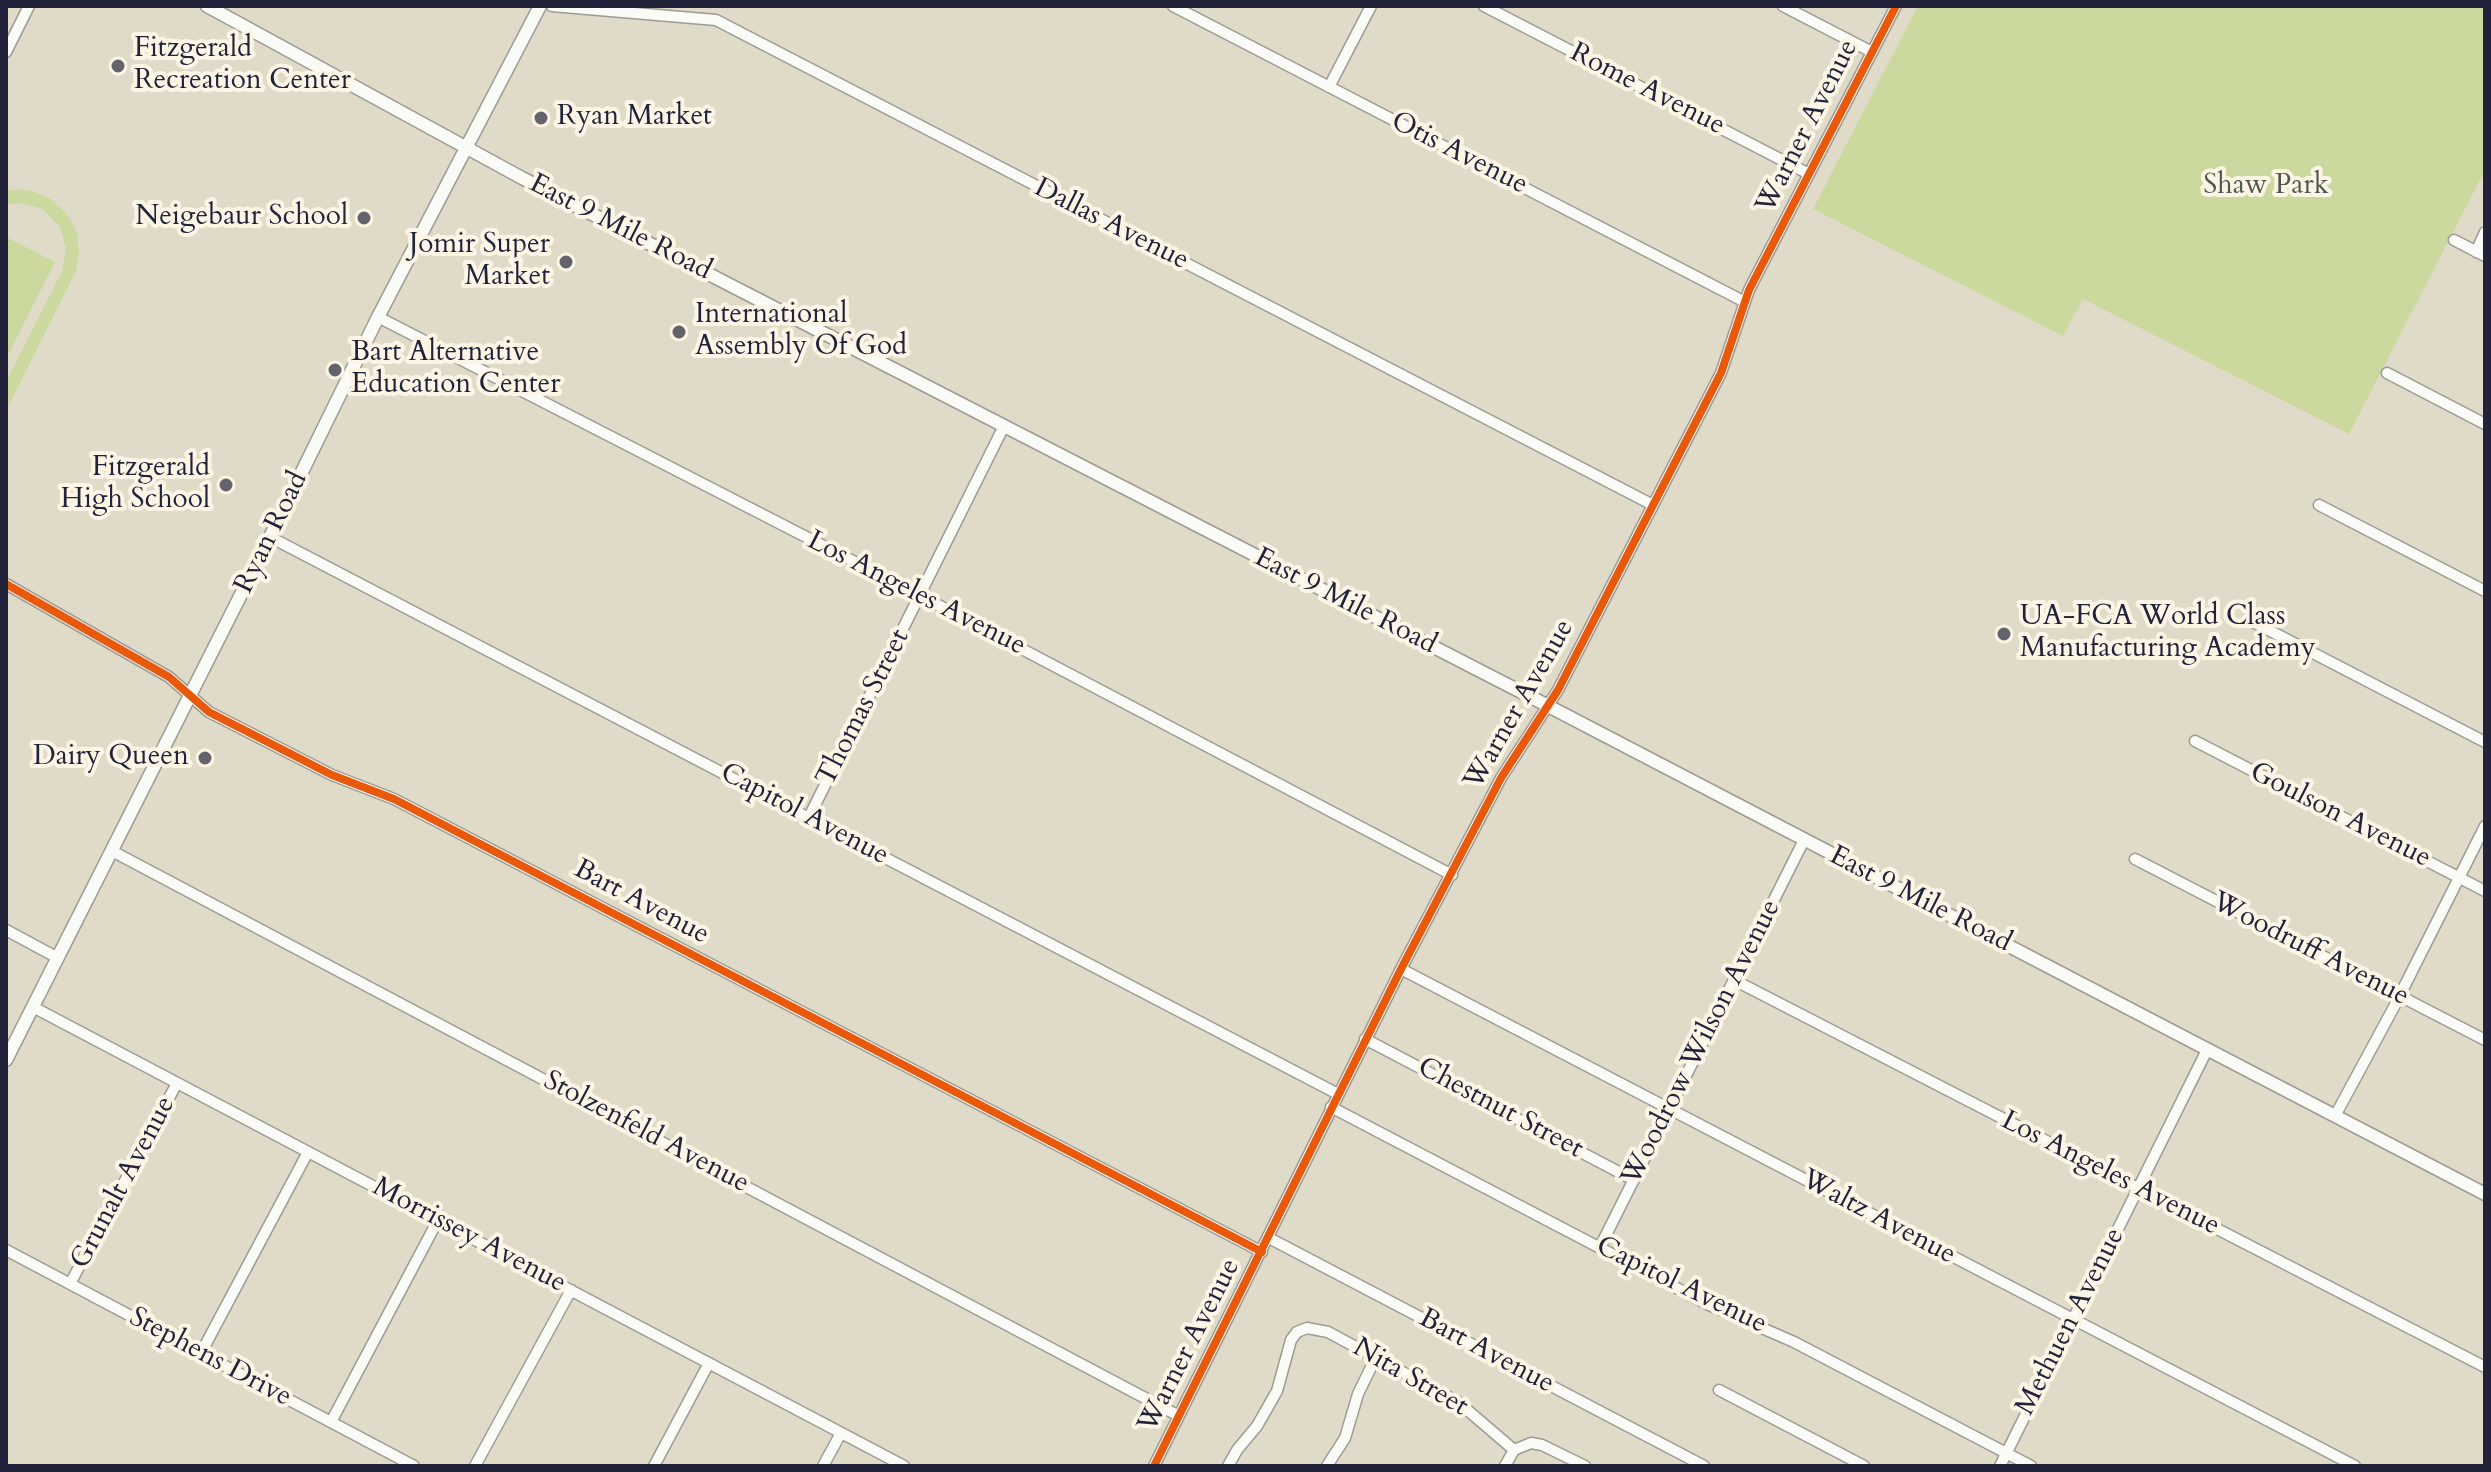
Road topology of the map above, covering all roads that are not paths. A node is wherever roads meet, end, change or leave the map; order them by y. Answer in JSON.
{"nodes":[{"id":1,"x":29,"y":6,"type":"edge"},
{"id":2,"x":207,"y":6,"type":"edge"},
{"id":3,"x":540,"y":6,"type":"edge"},
{"id":4,"x":552,"y":6,"type":"edge"},
{"id":5,"x":1173,"y":6,"type":"edge"},
{"id":6,"x":1371,"y":6,"type":"edge"},
{"id":7,"x":1484,"y":6,"type":"edge"},
{"id":8,"x":1783,"y":6,"type":"edge"},
{"id":9,"x":1896,"y":6,"type":"edge"},
{"id":10,"x":6,"y":52,"type":"edge"},
{"id":11,"x":1872,"y":52,"type":"junction"},
{"id":12,"x":1329,"y":87,"type":"junction"},
{"id":13,"x":466,"y":148,"type":"junction"},
{"id":14,"x":1809,"y":174,"type":"junction"},
{"id":15,"x":2485,"y":232,"type":"edge"},
{"id":16,"x":2454,"y":240,"type":"dead end"},
{"id":17,"x":2481,"y":254,"type":"edge"},
{"id":18,"x":1745,"y":302,"type":"junction"},
{"id":19,"x":378,"y":317,"type":"junction"},
{"id":20,"x":2387,"y":373,"type":"dead end"},
{"id":21,"x":2485,"y":424,"type":"edge"},
{"id":22,"x":1004,"y":426,"type":"junction"},
{"id":23,"x":1653,"y":505,"type":"junction"},
{"id":24,"x":2319,"y":505,"type":"dead end"},
{"id":25,"x":270,"y":537,"type":"junction"},
{"id":26,"x":6,"y":584,"type":"edge"},
{"id":27,"x":2485,"y":591,"type":"edge"},
{"id":28,"x":921,"y":596,"type":"junction"},
{"id":29,"x":2255,"y":623,"type":"dead end"},
{"id":30,"x":190,"y":695,"type":"junction"},
{"id":31,"x":1547,"y":706,"type":"junction"},
{"id":32,"x":2195,"y":741,"type":"dead end"},
{"id":33,"x":2485,"y":742,"type":"edge"},
{"id":34,"x":809,"y":817,"type":"junction"},
{"id":35,"x":2485,"y":826,"type":"edge"},
{"id":36,"x":1804,"y":840,"type":"junction"},
{"id":37,"x":112,"y":851,"type":"junction"},
{"id":38,"x":2135,"y":859,"type":"dead end"},
{"id":39,"x":1452,"y":875,"type":"junction"},
{"id":40,"x":2458,"y":877,"type":"junction"},
{"id":41,"x":2485,"y":891,"type":"edge"},
{"id":42,"x":6,"y":930,"type":"edge"},
{"id":43,"x":58,"y":958,"type":"junction"},
{"id":44,"x":1401,"y":969,"type":"junction"},
{"id":45,"x":1734,"y":980,"type":"junction"},
{"id":46,"x":2400,"y":996,"type":"junction"},
{"id":47,"x":33,"y":1007,"type":"junction"},
{"id":48,"x":1365,"y":1039,"type":"junction"},
{"id":49,"x":2485,"y":1040,"type":"edge"},
{"id":50,"x":2207,"y":1050,"type":"junction"},
{"id":51,"x":6,"y":1060,"type":"edge"},
{"id":52,"x":177,"y":1083,"type":"junction"},
{"id":53,"x":1338,"y":1094,"type":"junction"},
{"id":54,"x":1331,"y":1107,"type":"junction"},
{"id":55,"x":1668,"y":1109,"type":"junction"},
{"id":56,"x":2335,"y":1116,"type":"junction"},
{"id":57,"x":308,"y":1152,"type":"junction"},
{"id":58,"x":1634,"y":1180,"type":"junction"},
{"id":59,"x":2138,"y":1189,"type":"junction"},
{"id":60,"x":2485,"y":1194,"type":"edge"},
{"id":61,"x":438,"y":1220,"type":"junction"},
{"id":62,"x":1269,"y":1238,"type":"junction"},
{"id":63,"x":1600,"y":1247,"type":"junction"},
{"id":64,"x":6,"y":1250,"type":"edge"},
{"id":65,"x":1262,"y":1252,"type":"junction"},
{"id":66,"x":70,"y":1284,"type":"junction"},
{"id":67,"x":571,"y":1290,"type":"junction"},
{"id":68,"x":2073,"y":1320,"type":"junction"},
{"id":69,"x":201,"y":1353,"type":"junction"},
{"id":70,"x":1376,"y":1357,"type":"junction"},
{"id":71,"x":709,"y":1363,"type":"junction"},
{"id":72,"x":2485,"y":1367,"type":"edge"},
{"id":73,"x":1719,"y":1390,"type":"dead end"},
{"id":74,"x":1179,"y":1416,"type":"junction"},
{"id":75,"x":331,"y":1422,"type":"junction"},
{"id":76,"x":841,"y":1433,"type":"junction"},
{"id":77,"x":1514,"y":1450,"type":"junction"},
{"id":78,"x":2006,"y":1453,"type":"junction"},
{"id":79,"x":414,"y":1466,"type":"edge"},
{"id":80,"x":475,"y":1466,"type":"edge"},
{"id":81,"x":654,"y":1466,"type":"edge"},
{"id":82,"x":823,"y":1466,"type":"edge"},
{"id":83,"x":904,"y":1466,"type":"edge"},
{"id":84,"x":1154,"y":1466,"type":"edge"},
{"id":85,"x":1228,"y":1466,"type":"edge"},
{"id":86,"x":1327,"y":1466,"type":"edge"},
{"id":87,"x":1505,"y":1466,"type":"edge"},
{"id":88,"x":1585,"y":1466,"type":"edge"},
{"id":89,"x":1704,"y":1466,"type":"edge"},
{"id":90,"x":1864,"y":1466,"type":"edge"},
{"id":91,"x":2000,"y":1466,"type":"edge"},
{"id":92,"x":2031,"y":1466,"type":"edge"},
{"id":93,"x":2355,"y":1466,"type":"edge"}],
"edges":[{"from":1,"to":10,"type":"street"},
{"from":2,"to":13,"type":"main road","name":"East 9 Mile Road"},
{"from":3,"to":13,"type":"main road","name":"Ryan Road"},
{"from":4,"to":23,"type":"street","name":"Dallas Avenue"},
{"from":5,"to":12,"type":"street","name":"Otis Avenue"},
{"from":6,"to":12,"type":"street"},
{"from":7,"to":14,"type":"street","name":"Rome Avenue"},
{"from":8,"to":11,"type":"street"},
{"from":9,"to":11,"type":"street","name":"Warner Avenue"},
{"from":11,"to":14,"type":"street","name":"Warner Avenue"},
{"from":12,"to":18,"type":"street","name":"Otis Avenue"},
{"from":13,"to":19,"type":"main road","name":"Ryan Road"},
{"from":13,"to":22,"type":"main road","name":"East 9 Mile Road"},
{"from":14,"to":18,"type":"street","name":"Warner Avenue"},
{"from":15,"to":17,"type":"street"},
{"from":16,"to":17,"type":"street"},
{"from":18,"to":23,"type":"street","name":"Warner Avenue"},
{"from":19,"to":25,"type":"main road","name":"Ryan Road"},
{"from":19,"to":28,"type":"street","name":"Los Angeles Avenue"},
{"from":20,"to":21,"type":"street"},
{"from":22,"to":28,"type":"street","name":"Thomas Street"},
{"from":22,"to":31,"type":"main road","name":"East 9 Mile Road"},
{"from":23,"to":31,"type":"street","name":"Warner Avenue"},
{"from":24,"to":27,"type":"street"},
{"from":25,"to":30,"type":"main road","name":"Ryan Road"},
{"from":25,"to":34,"type":"street","name":"Capitol Avenue"},
{"from":26,"to":30,"type":"street","name":"Bart Avenue"},
{"from":28,"to":34,"type":"street","name":"Thomas Street"},
{"from":28,"to":39,"type":"street","name":"Los Angeles Avenue"},
{"from":29,"to":33,"type":"street"},
{"from":30,"to":37,"type":"main road","name":"Ryan Road"},
{"from":30,"to":65,"type":"street","name":"Bart Avenue"},
{"from":31,"to":36,"type":"main road","name":"East 9 Mile Road"},
{"from":31,"to":39,"type":"street","name":"Warner Avenue"},
{"from":32,"to":40,"type":"street","name":"Goulson Avenue"},
{"from":34,"to":53,"type":"street","name":"Capitol Avenue"},
{"from":35,"to":40,"type":"street"},
{"from":36,"to":45,"type":"street","name":"Woodrow Wilson Avenue"},
{"from":36,"to":50,"type":"main road","name":"East 9 Mile Road"},
{"from":37,"to":43,"type":"main road","name":"Ryan Road"},
{"from":37,"to":74,"type":"street","name":"Stolzenfeld Avenue"},
{"from":38,"to":46,"type":"street","name":"Woodruff Avenue"},
{"from":39,"to":44,"type":"street","name":"Warner Avenue"},
{"from":40,"to":41,"type":"street","name":"Goulson Avenue"},
{"from":40,"to":46,"type":"street"},
{"from":42,"to":43,"type":"street"},
{"from":43,"to":47,"type":"main road","name":"Ryan Road"},
{"from":44,"to":48,"type":"street","name":"Warner Avenue"},
{"from":44,"to":55,"type":"street","name":"Waltz Avenue"},
{"from":45,"to":55,"type":"street","name":"Woodrow Wilson Avenue"},
{"from":45,"to":59,"type":"street","name":"Los Angeles Avenue"},
{"from":46,"to":49,"type":"street","name":"Woodruff Avenue"},
{"from":46,"to":56,"type":"street"},
{"from":47,"to":51,"type":"main road","name":"Ryan Road"},
{"from":47,"to":52,"type":"street","name":"Morrissey Avenue"},
{"from":48,"to":53,"type":"street","name":"Warner Avenue"},
{"from":48,"to":58,"type":"street","name":"Chestnut Street"},
{"from":50,"to":56,"type":"main road","name":"East 9 Mile Road"},
{"from":50,"to":59,"type":"street","name":"Methuen Avenue"},
{"from":52,"to":57,"type":"street","name":"Morrissey Avenue"},
{"from":52,"to":66,"type":"street","name":"Grunalt Avenue"},
{"from":53,"to":54,"type":"street","name":"Warner Avenue"},
{"from":54,"to":62,"type":"street","name":"Warner Avenue"},
{"from":54,"to":63,"type":"street","name":"Capitol Avenue"},
{"from":55,"to":58,"type":"street","name":"Woodrow Wilson Avenue"},
{"from":55,"to":68,"type":"street","name":"Waltz Avenue"},
{"from":56,"to":60,"type":"main road","name":"East 9 Mile Road"},
{"from":57,"to":61,"type":"street","name":"Morrissey Avenue"},
{"from":57,"to":69,"type":"street"},
{"from":58,"to":63,"type":"street","name":"Woodrow Wilson Avenue"},
{"from":59,"to":68,"type":"street","name":"Methuen Avenue"},
{"from":59,"to":72,"type":"street","name":"Los Angeles Avenue"},
{"from":61,"to":67,"type":"street","name":"Morrissey Avenue"},
{"from":61,"to":75,"type":"street"},
{"from":62,"to":65,"type":"street","name":"Warner Avenue"},
{"from":62,"to":89,"type":"street","name":"Bart Avenue"},
{"from":63,"to":78,"type":"street","name":"Capitol Avenue"},
{"from":64,"to":66,"type":"street","name":"Stephens Drive"},
{"from":65,"to":74,"type":"street","name":"Warner Avenue"},
{"from":66,"to":69,"type":"street","name":"Stephens Drive"},
{"from":67,"to":71,"type":"street","name":"Morrissey Avenue"},
{"from":67,"to":80,"type":"street"},
{"from":68,"to":78,"type":"street","name":"Methuen Avenue"},
{"from":68,"to":93,"type":"street","name":"Waltz Avenue"},
{"from":69,"to":75,"type":"street","name":"Stephens Drive"},
{"from":70,"to":77,"type":"street","name":"Nita Street"},
{"from":70,"to":85,"type":"street","name":"Nita Street"},
{"from":70,"to":86,"type":"street"},
{"from":71,"to":76,"type":"street","name":"Morrissey Avenue"},
{"from":71,"to":81,"type":"street"},
{"from":73,"to":90,"type":"street"},
{"from":74,"to":84,"type":"street","name":"Warner Avenue"},
{"from":75,"to":79,"type":"street","name":"Stephens Drive"},
{"from":76,"to":82,"type":"street"},
{"from":76,"to":83,"type":"street","name":"Morrissey Avenue"},
{"from":77,"to":87,"type":"street"},
{"from":77,"to":88,"type":"street"},
{"from":78,"to":91,"type":"street","name":"Methuen Avenue"},
{"from":78,"to":92,"type":"street","name":"Capitol Avenue"}]}
